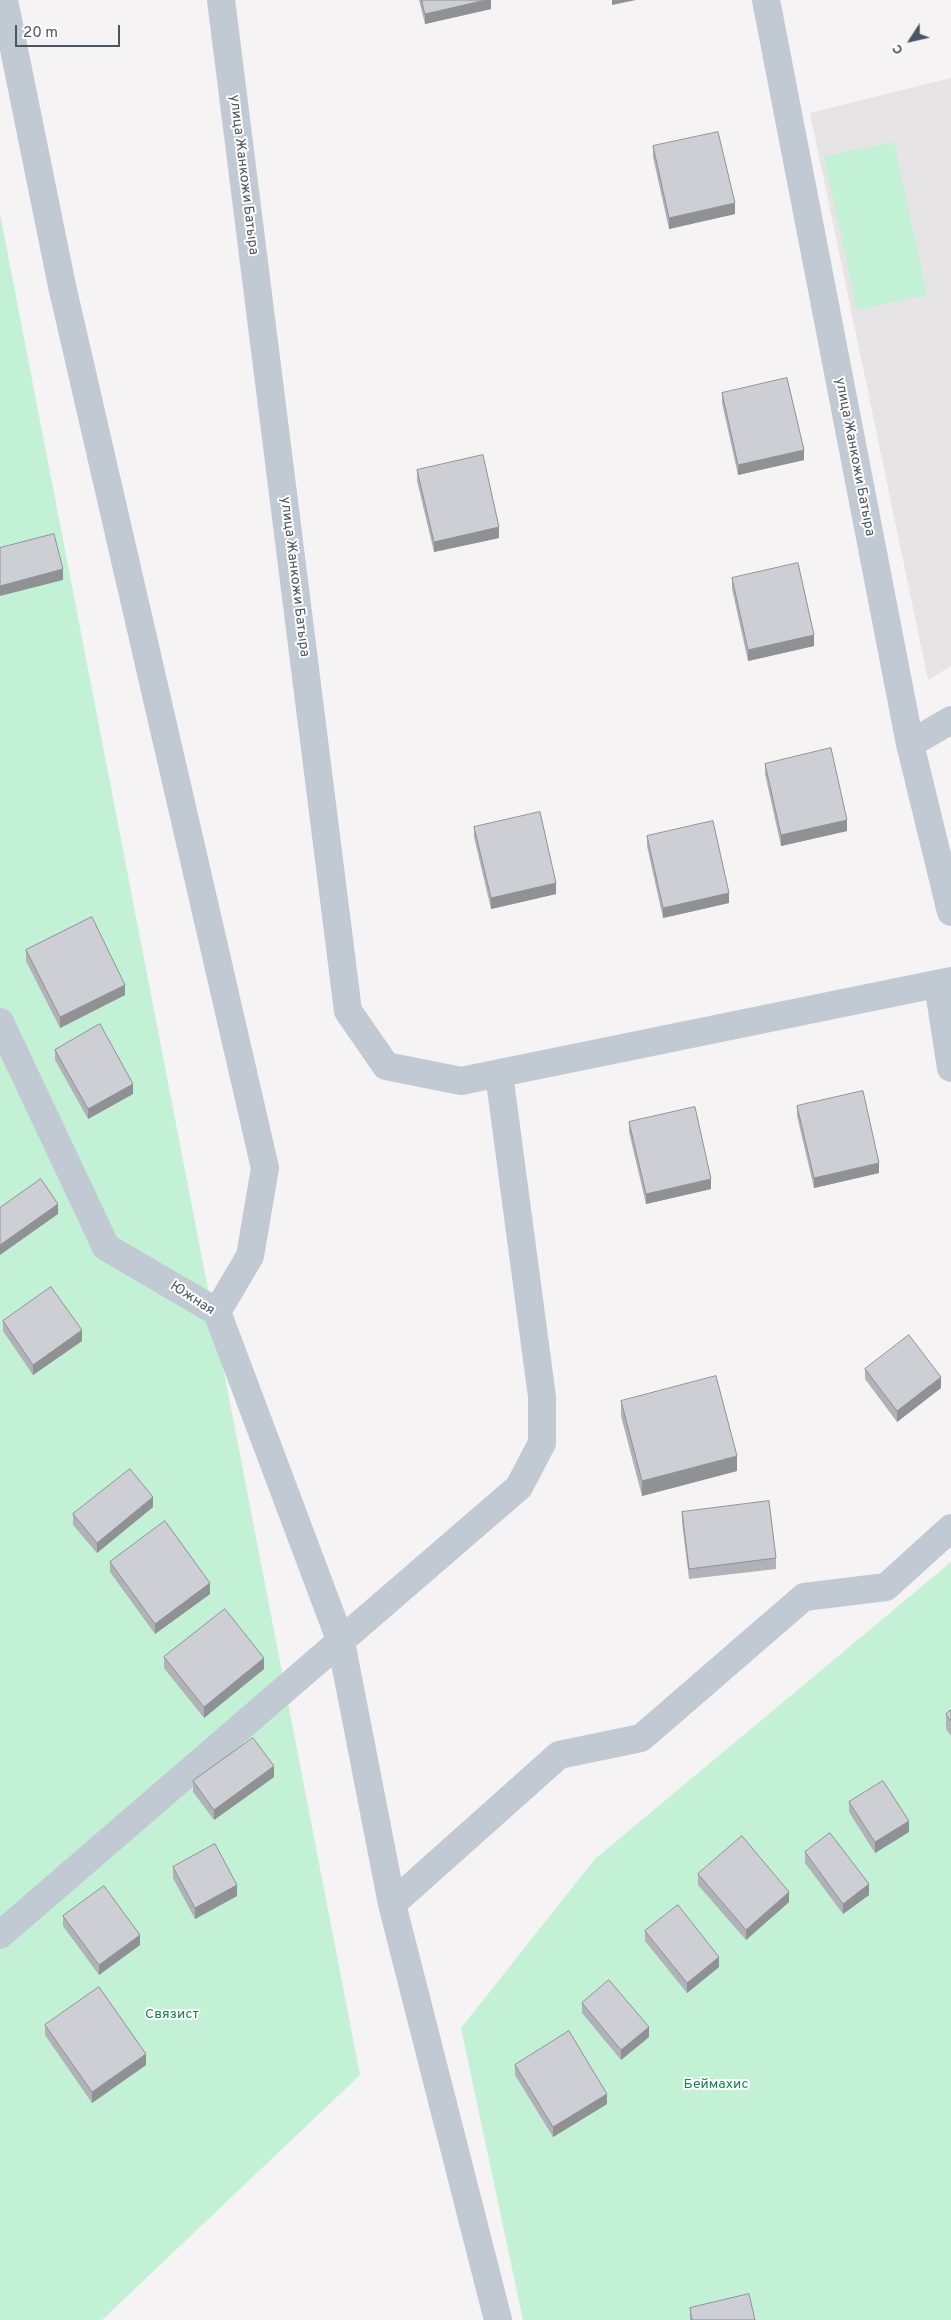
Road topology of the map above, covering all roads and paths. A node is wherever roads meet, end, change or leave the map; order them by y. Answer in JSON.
{"nodes":[{"id":1,"x":4,"y":0,"type":"edge"},
{"id":2,"x":221,"y":0,"type":"edge"},
{"id":3,"x":766,"y":0,"type":"edge"},
{"id":4,"x":951,"y":720,"type":"edge"},
{"id":5,"x":910,"y":744,"type":"junction"},
{"id":6,"x":951,"y":912,"type":"edge"},
{"id":7,"x":944,"y":983,"type":"edge"},
{"id":8,"x":0,"y":1022,"type":"edge"},
{"id":9,"x":951,"y":1068,"type":"edge"},
{"id":10,"x":499,"y":1074,"type":"junction"},
{"id":11,"x":217,"y":1312,"type":"junction"},
{"id":12,"x":951,"y":1528,"type":"edge"},
{"id":13,"x":341,"y":1642,"type":"junction"},
{"id":14,"x":392,"y":1904,"type":"junction"},
{"id":15,"x":0,"y":1935,"type":"edge"},
{"id":16,"x":498,"y":2320,"type":"edge"}],
"edges":[{"from":1,"to":11,"type":"street"},
{"from":2,"to":10,"type":"street","name":"улица Жанкожи Батыра"},
{"from":3,"to":5,"type":"street","name":"улица Жанкожи Батыра"},
{"from":4,"to":5,"type":"street"},
{"from":5,"to":6,"type":"street","name":"улица Жанкожи Батыра"},
{"from":7,"to":9,"type":"street"},
{"from":7,"to":10,"type":"street"},
{"from":8,"to":11,"type":"street","name":"Южная"},
{"from":10,"to":13,"type":"street"},
{"from":11,"to":13,"type":"street","name":"Южная"},
{"from":12,"to":14,"type":"street"},
{"from":13,"to":14,"type":"street","name":"Южная"},
{"from":13,"to":15,"type":"street"},
{"from":14,"to":16,"type":"street","name":"Южная"}]}
